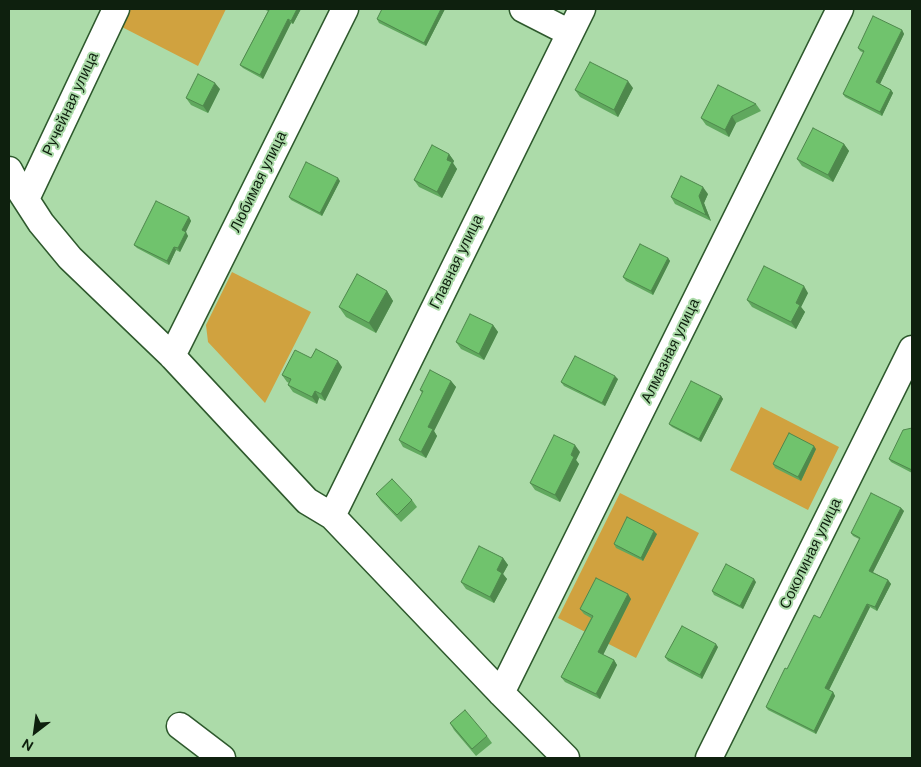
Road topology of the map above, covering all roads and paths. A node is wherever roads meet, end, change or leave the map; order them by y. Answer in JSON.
{"nodes":[{"id":1,"x":116,"y":9,"type":"edge"},
{"id":2,"x":345,"y":9,"type":"edge"},
{"id":3,"x":523,"y":9,"type":"edge"},
{"id":4,"x":582,"y":9,"type":"edge"},
{"id":5,"x":840,"y":9,"type":"edge"},
{"id":6,"x":570,"y":33,"type":"junction"},
{"id":7,"x":9,"y":170,"type":"edge"},
{"id":8,"x":26,"y":199,"type":"junction"},
{"id":9,"x":912,"y":349,"type":"edge"},
{"id":10,"x":172,"y":356,"type":"junction"},
{"id":11,"x":332,"y":516,"type":"junction"},
{"id":12,"x":502,"y":693,"type":"junction"},
{"id":13,"x":180,"y":726,"type":"dead end"},
{"id":14,"x":222,"y":758,"type":"edge"},
{"id":15,"x":566,"y":758,"type":"edge"},
{"id":16,"x":709,"y":758,"type":"edge"}],
"edges":[{"from":1,"to":8,"type":"street","name":"Ручейная улица"},
{"from":2,"to":10,"type":"street","name":"Любимая улица"},
{"from":3,"to":6,"type":"street"},
{"from":4,"to":6,"type":"street","name":"Главная улица"},
{"from":5,"to":12,"type":"street","name":"Алмазная улица"},
{"from":6,"to":11,"type":"street","name":"Главная улица"},
{"from":7,"to":8,"type":"street"},
{"from":8,"to":10,"type":"street"},
{"from":9,"to":16,"type":"street","name":"Соколиная улица"},
{"from":10,"to":11,"type":"street"},
{"from":11,"to":12,"type":"street"},
{"from":12,"to":15,"type":"street"},
{"from":13,"to":14,"type":"street"}]}
